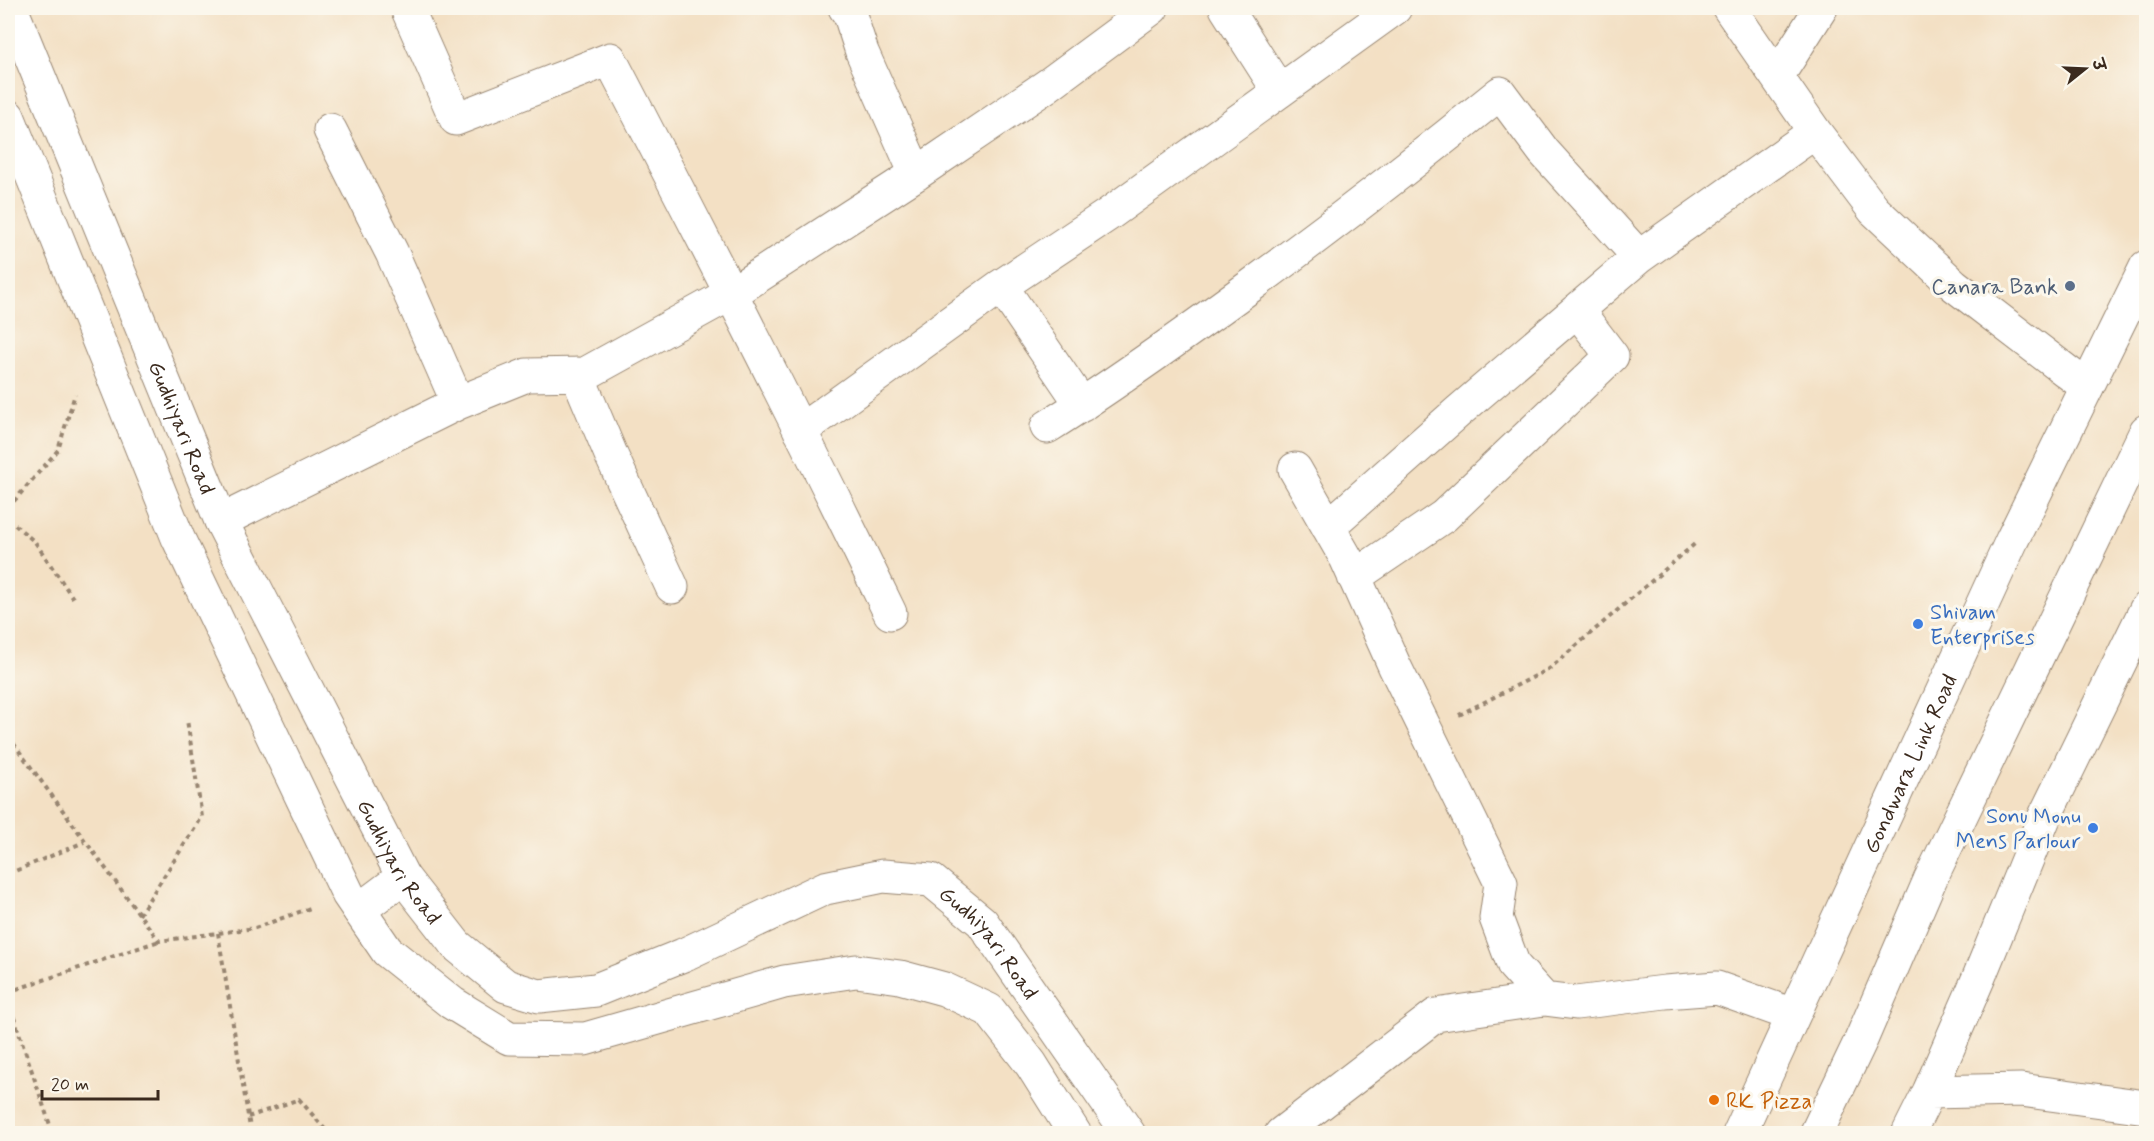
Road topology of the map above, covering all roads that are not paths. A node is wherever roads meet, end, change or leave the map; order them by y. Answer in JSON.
{"nodes":[{"id":1,"x":11,"y":8,"type":"edge"},
{"id":2,"x":407,"y":8,"type":"edge"},
{"id":3,"x":1152,"y":8,"type":"edge"},
{"id":4,"x":1226,"y":8,"type":"edge"},
{"id":5,"x":1395,"y":8,"type":"edge"},
{"id":6,"x":1729,"y":8,"type":"edge"},
{"id":7,"x":1821,"y":8,"type":"edge"},
{"id":8,"x":852,"y":10,"type":"edge"},
{"id":9,"x":1778,"y":77,"type":"junction"},
{"id":10,"x":1279,"y":92,"type":"junction"},
{"id":11,"x":8,"y":116,"type":"edge"},
{"id":12,"x":330,"y":130,"type":"dead end"},
{"id":13,"x":1815,"y":132,"type":"junction"},
{"id":14,"x":916,"y":174,"type":"junction"},
{"id":15,"x":1640,"y":257,"type":"junction"},
{"id":16,"x":2146,"y":267,"type":"edge"},
{"id":17,"x":1001,"y":286,"type":"junction"},
{"id":18,"x":732,"y":293,"type":"junction"},
{"id":19,"x":1577,"y":310,"type":"junction"},
{"id":20,"x":577,"y":374,"type":"junction"},
{"id":21,"x":2087,"y":387,"type":"junction"},
{"id":22,"x":458,"y":403,"type":"junction"},
{"id":23,"x":1082,"y":405,"type":"junction"},
{"id":24,"x":1047,"y":427,"type":"dead end"},
{"id":25,"x":801,"y":431,"type":"junction"},
{"id":26,"x":2146,"y":431,"type":"edge"},
{"id":27,"x":1295,"y":469,"type":"dead end"},
{"id":28,"x":221,"y":521,"type":"junction"},
{"id":29,"x":1328,"y":527,"type":"junction"},
{"id":30,"x":1354,"y":578,"type":"junction"},
{"id":31,"x":672,"y":588,"type":"dead end"},
{"id":32,"x":2146,"y":609,"type":"edge"},
{"id":33,"x":890,"y":613,"type":"dead end"},
{"id":34,"x":403,"y":877,"type":"junction"},
{"id":35,"x":353,"y":902,"type":"junction"},
{"id":36,"x":1544,"y":999,"type":"junction"},
{"id":37,"x":1793,"y":1015,"type":"junction"},
{"id":38,"x":1929,"y":1092,"type":"junction"},
{"id":39,"x":2146,"y":1107,"type":"edge"},
{"id":40,"x":1075,"y":1134,"type":"edge"},
{"id":41,"x":1129,"y":1134,"type":"edge"},
{"id":42,"x":1281,"y":1134,"type":"edge"},
{"id":43,"x":1739,"y":1134,"type":"edge"},
{"id":44,"x":1816,"y":1134,"type":"edge"},
{"id":45,"x":1908,"y":1134,"type":"edge"}],
"edges":[{"from":1,"to":28,"type":"street","name":"Gudhiyari Road"},
{"from":2,"to":18,"type":"street"},
{"from":3,"to":14,"type":"street"},
{"from":4,"to":10,"type":"street"},
{"from":5,"to":10,"type":"street"},
{"from":6,"to":9,"type":"street"},
{"from":7,"to":9,"type":"street"},
{"from":8,"to":14,"type":"street"},
{"from":9,"to":13,"type":"street"},
{"from":10,"to":17,"type":"street"},
{"from":11,"to":35,"type":"street","name":"Gudhiyari Road"},
{"from":12,"to":22,"type":"street"},
{"from":13,"to":15,"type":"street"},
{"from":13,"to":21,"type":"street"},
{"from":14,"to":18,"type":"street"},
{"from":15,"to":19,"type":"street"},
{"from":15,"to":23,"type":"street"},
{"from":16,"to":21,"type":"street","name":"Gondwara Link Road"},
{"from":17,"to":23,"type":"street"},
{"from":17,"to":25,"type":"street"},
{"from":18,"to":20,"type":"street"},
{"from":18,"to":25,"type":"street"},
{"from":19,"to":29,"type":"street"},
{"from":19,"to":30,"type":"street"},
{"from":20,"to":22,"type":"street"},
{"from":20,"to":31,"type":"street"},
{"from":21,"to":37,"type":"street","name":"Gondwara Link Road"},
{"from":22,"to":28,"type":"street"},
{"from":23,"to":24,"type":"street"},
{"from":25,"to":33,"type":"street"},
{"from":26,"to":44,"type":"street"},
{"from":27,"to":29,"type":"street"},
{"from":28,"to":34,"type":"street","name":"Gudhiyari Road"},
{"from":29,"to":30,"type":"street"},
{"from":30,"to":36,"type":"street"},
{"from":32,"to":38,"type":"street"},
{"from":34,"to":35,"type":"street"},
{"from":34,"to":41,"type":"street","name":"Gudhiyari Road"},
{"from":35,"to":40,"type":"street","name":"Gudhiyari Road"},
{"from":36,"to":37,"type":"street"},
{"from":36,"to":42,"type":"street"},
{"from":37,"to":43,"type":"street","name":"Gondwara Link Road"},
{"from":38,"to":39,"type":"street"},
{"from":38,"to":45,"type":"street"}]}
